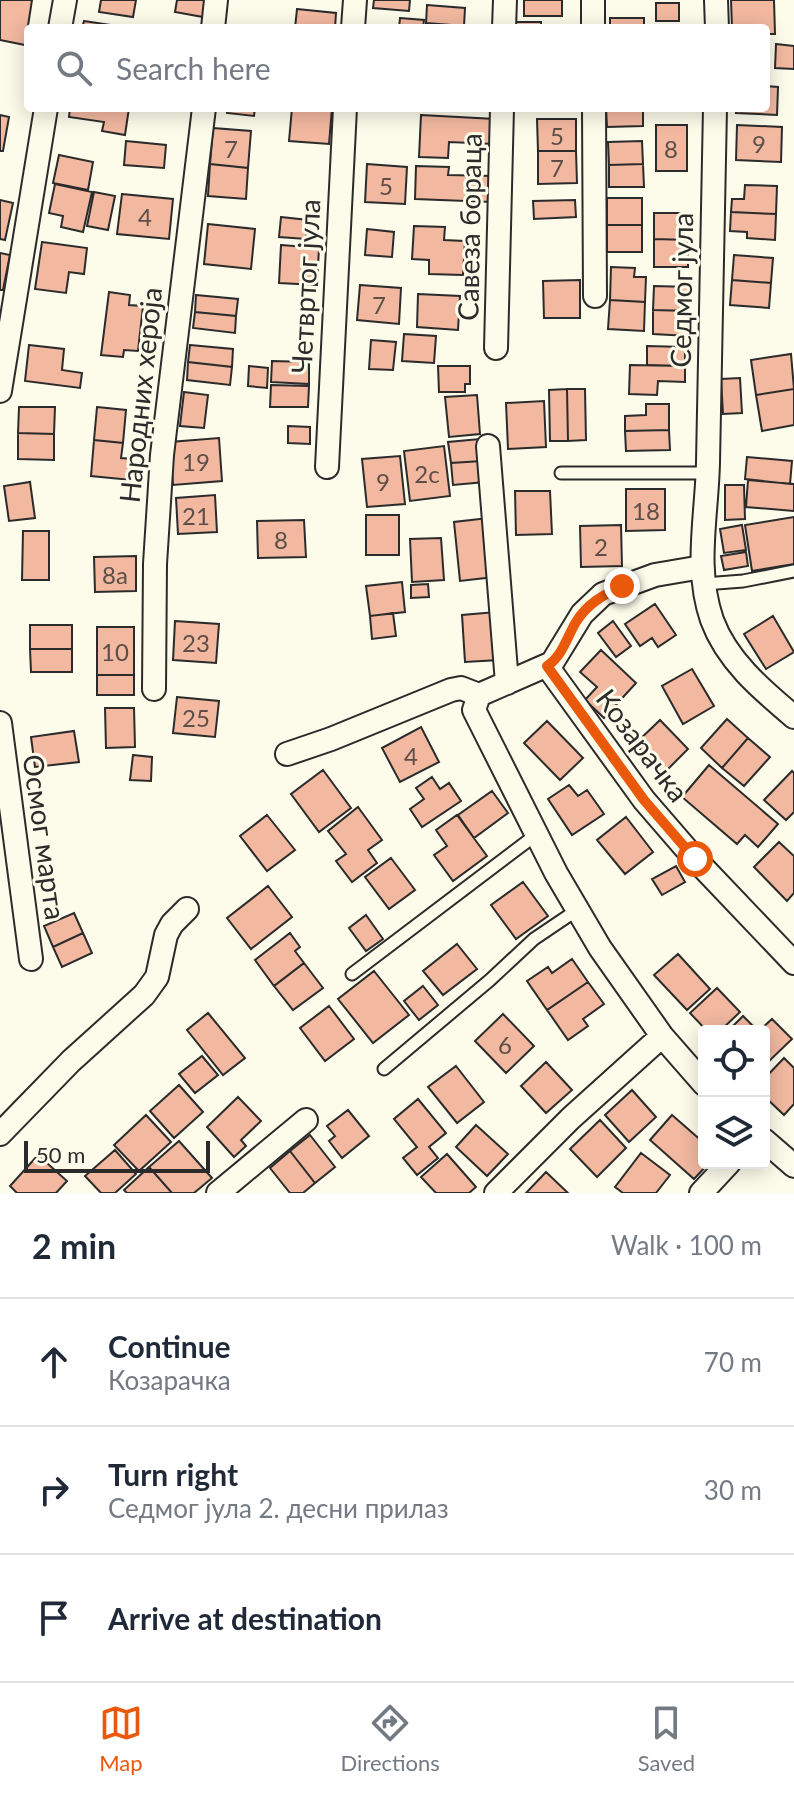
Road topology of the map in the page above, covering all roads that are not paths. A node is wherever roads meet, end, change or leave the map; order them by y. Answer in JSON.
{"nodes":[{"id":1,"x":65,"y":0,"type":"edge"},
{"id":2,"x":216,"y":0,"type":"edge"},
{"id":3,"x":355,"y":0,"type":"edge"},
{"id":4,"x":505,"y":0,"type":"edge"},
{"id":5,"x":593,"y":0,"type":"edge"},
{"id":6,"x":716,"y":0,"type":"edge"},
{"id":7,"x":61,"y":24,"type":"edge"},
{"id":8,"x":213,"y":24,"type":"edge"},
{"id":9,"x":353,"y":24,"type":"edge"},
{"id":10,"x":504,"y":24,"type":"edge"},
{"id":11,"x":593,"y":24,"type":"edge"},
{"id":12,"x":717,"y":24,"type":"edge"},
{"id":13,"x":45,"y":112,"type":"edge"},
{"id":14,"x":204,"y":112,"type":"edge"},
{"id":15,"x":345,"y":112,"type":"edge"},
{"id":16,"x":502,"y":112,"type":"edge"},
{"id":17,"x":594,"y":112,"type":"edge"},
{"id":18,"x":715,"y":112,"type":"edge"},
{"id":19,"x":595,"y":296,"type":"dead end"},
{"id":20,"x":496,"y":348,"type":"dead end"},
{"id":21,"x":0,"y":391,"type":"edge"},
{"id":22,"x":488,"y":446,"type":"dead end"},
{"id":23,"x":327,"y":467,"type":"dead end"},
{"id":24,"x":561,"y":473,"type":"dead end"},
{"id":25,"x":708,"y":473,"type":"junction"},
{"id":26,"x":794,"y":571,"type":"edge"},
{"id":27,"x":702,"y":576,"type":"junction"},
{"id":28,"x":547,"y":666,"type":"junction"},
{"id":29,"x":507,"y":683,"type":"junction"},
{"id":30,"x":154,"y":689,"type":"dead end"},
{"id":31,"x":479,"y":695,"type":"junction"},
{"id":32,"x":794,"y":717,"type":"edge"},
{"id":33,"x":0,"y":723,"type":"edge"},
{"id":34,"x":287,"y":754,"type":"dead end"},
{"id":35,"x":537,"y":834,"type":"junction"},
{"id":36,"x":187,"y":909,"type":"dead end"},
{"id":37,"x":577,"y":910,"type":"junction"},
{"id":38,"x":31,"y":959,"type":"dead end"},
{"id":39,"x":794,"y":963,"type":"edge"},
{"id":40,"x":352,"y":974,"type":"dead end"},
{"id":41,"x":662,"y":1036,"type":"junction"},
{"id":42,"x":384,"y":1069,"type":"dead end"},
{"id":43,"x":698,"y":1077,"type":"edge"},
{"id":44,"x":306,"y":1120,"type":"dead end"},
{"id":45,"x":0,"y":1134,"type":"edge"},
{"id":46,"x":770,"y":1145,"type":"edge"},
{"id":47,"x":794,"y":1166,"type":"edge"},
{"id":48,"x":723,"y":1169,"type":"edge"},
{"id":49,"x":218,"y":1193,"type":"edge"},
{"id":50,"x":496,"y":1193,"type":"edge"},
{"id":51,"x":701,"y":1193,"type":"edge"}],
"edges":[{"from":1,"to":7,"type":"street"},
{"from":2,"to":8,"type":"street"},
{"from":3,"to":9,"type":"street"},
{"from":4,"to":10,"type":"street"},
{"from":5,"to":11,"type":"street"},
{"from":6,"to":12,"type":"street"},
{"from":13,"to":21,"type":"street"},
{"from":14,"to":30,"type":"street","name":"Народних хероја"},
{"from":15,"to":23,"type":"street","name":"Четвртог јула"},
{"from":16,"to":20,"type":"street","name":"Савеза бораца"},
{"from":17,"to":19,"type":"street"},
{"from":18,"to":25,"type":"street","name":"Седмог јула"},
{"from":22,"to":29,"type":"street"},
{"from":24,"to":25,"type":"lane"},
{"from":25,"to":27,"type":"street","name":"Седмог јула"},
{"from":26,"to":27,"type":"lane"},
{"from":27,"to":28,"type":"street"},
{"from":27,"to":32,"type":"street","name":"Седмог јула"},
{"from":28,"to":29,"type":"street"},
{"from":28,"to":39,"type":"street","name":"Козарачка"},
{"from":29,"to":31,"type":"street"},
{"from":31,"to":34,"type":"street"},
{"from":31,"to":35,"type":"street"},
{"from":33,"to":38,"type":"street","name":"Осмог марта"},
{"from":35,"to":37,"type":"street"},
{"from":35,"to":40,"type":"lane"},
{"from":36,"to":45,"type":"street"},
{"from":37,"to":41,"type":"street"},
{"from":37,"to":42,"type":"lane"},
{"from":41,"to":43,"type":"street"},
{"from":41,"to":50,"type":"street"},
{"from":44,"to":49,"type":"street"},
{"from":46,"to":47,"type":"street"},
{"from":48,"to":51,"type":"street"}]}
